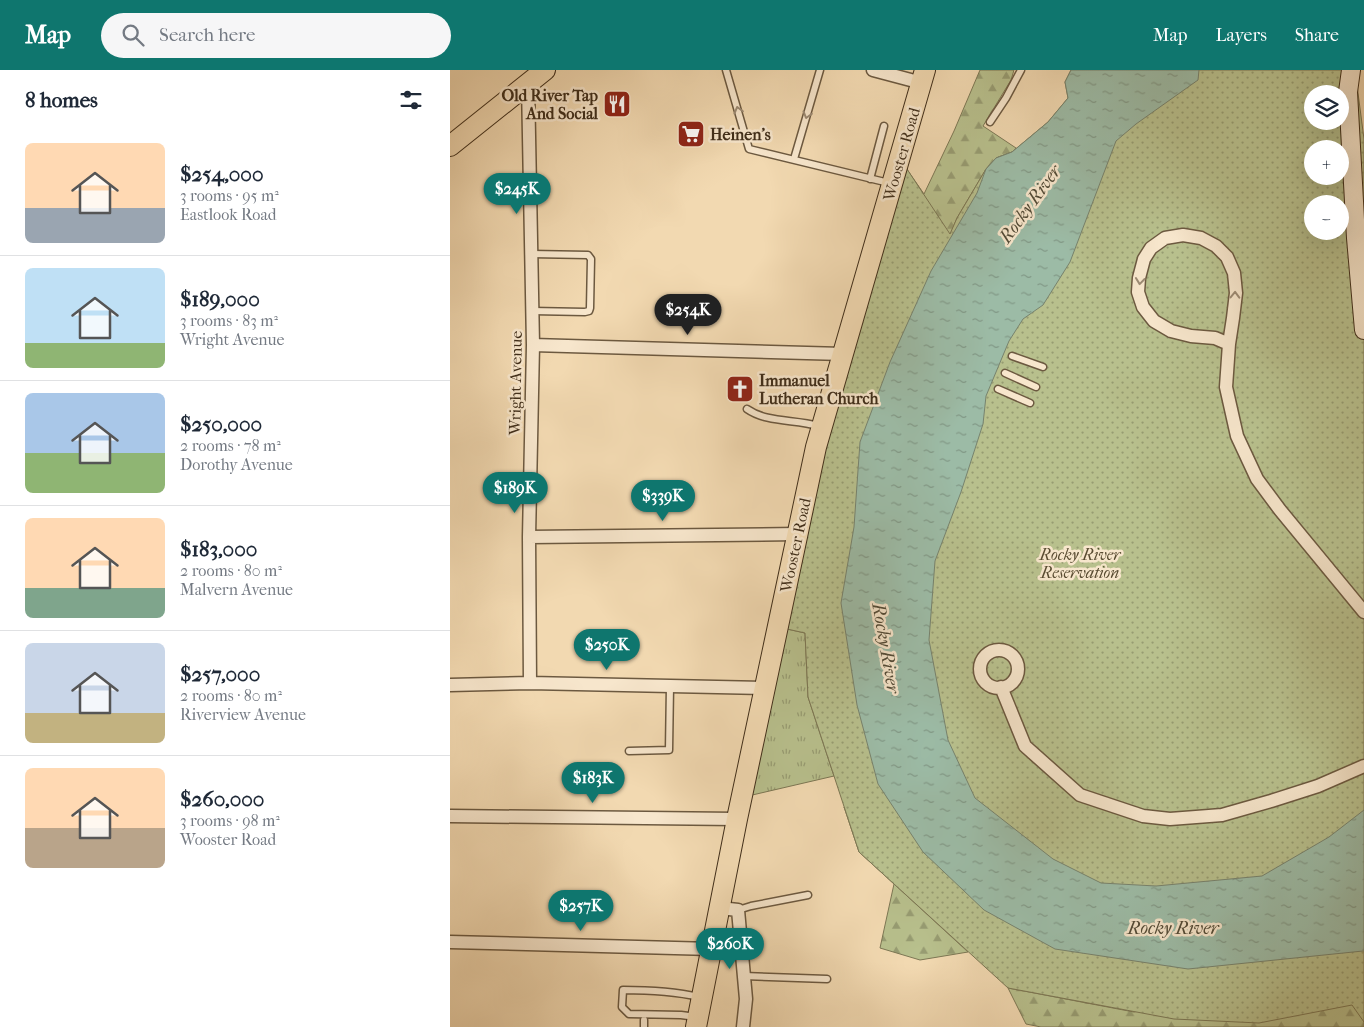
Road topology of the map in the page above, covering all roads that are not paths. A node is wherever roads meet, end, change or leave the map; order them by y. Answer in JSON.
{"nodes":[{"id":1,"x":545,"y":70,"type":"edge"},
{"id":2,"x":726,"y":70,"type":"edge"},
{"id":3,"x":820,"y":70,"type":"edge"},
{"id":4,"x":873,"y":70,"type":"edge"},
{"id":5,"x":1020,"y":70,"type":"edge"},
{"id":6,"x":1351,"y":70,"type":"edge"},
{"id":7,"x":923,"y":76,"type":"edge"},
{"id":8,"x":528,"y":84,"type":"junction"},
{"id":9,"x":990,"y":122,"type":"dead end"},
{"id":10,"x":884,"y":126,"type":"dead end"},
{"id":11,"x":450,"y":146,"type":"edge"},
{"id":12,"x":794,"y":160,"type":"junction"},
{"id":13,"x":870,"y":179,"type":"junction"},
{"id":14,"x":892,"y":184,"type":"junction"},
{"id":15,"x":531,"y":254,"type":"junction"},
{"id":16,"x":532,"y":311,"type":"junction"},
{"id":17,"x":1364,"y":330,"type":"edge"},
{"id":18,"x":1229,"y":344,"type":"junction"},
{"id":19,"x":533,"y":345,"type":"junction"},
{"id":20,"x":844,"y":354,"type":"junction"},
{"id":21,"x":1012,"y":356,"type":"dead end"},
{"id":22,"x":1043,"y":367,"type":"dead end"},
{"id":23,"x":1005,"y":373,"type":"dead end"},
{"id":24,"x":1036,"y":386,"type":"dead end"},
{"id":25,"x":998,"y":389,"type":"dead end"},
{"id":26,"x":1030,"y":403,"type":"dead end"},
{"id":27,"x":747,"y":409,"type":"dead end"},
{"id":28,"x":822,"y":427,"type":"junction"},
{"id":29,"x":798,"y":534,"type":"junction"},
{"id":30,"x":529,"y":537,"type":"junction"},
{"id":31,"x":1364,"y":612,"type":"edge"},
{"id":32,"x":530,"y":683,"type":"junction"},
{"id":33,"x":450,"y":685,"type":"edge"},
{"id":34,"x":670,"y":686,"type":"junction"},
{"id":35,"x":1001,"y":687,"type":"dead end"},
{"id":36,"x":764,"y":688,"type":"junction"},
{"id":37,"x":629,"y":750,"type":"dead end"},
{"id":38,"x":1364,"y":766,"type":"edge"},
{"id":39,"x":450,"y":816,"type":"edge"},
{"id":40,"x":737,"y":819,"type":"junction"},
{"id":41,"x":808,"y":895,"type":"dead end"},
{"id":42,"x":729,"y":909,"type":"junction"},
{"id":43,"x":450,"y":942,"type":"edge"},
{"id":44,"x":712,"y":950,"type":"junction"},
{"id":45,"x":744,"y":976,"type":"junction"},
{"id":46,"x":827,"y":979,"type":"dead end"},
{"id":47,"x":702,"y":997,"type":"junction"},
{"id":48,"x":697,"y":1022,"type":"edge"},
{"id":49,"x":744,"y":1027,"type":"edge"}],
"edges":[{"from":1,"to":8,"type":"main road"},
{"from":12,"to":2,"type":"lane","one_way":true},
{"from":3,"to":12,"type":"lane","one_way":true},
{"from":4,"to":7,"type":"street"},
{"from":5,"to":9,"type":"lane"},
{"from":6,"to":17,"type":"street"},
{"from":7,"to":14,"type":"main road","name":"Wooster Road"},
{"from":8,"to":11,"type":"main road"},
{"from":8,"to":15,"type":"street","name":"Wright Avenue"},
{"from":10,"to":13,"type":"lane"},
{"from":12,"to":13,"type":"lane"},
{"from":13,"to":14,"type":"lane"},
{"from":14,"to":20,"type":"main road","name":"Wooster Road"},
{"from":15,"to":16,"type":"street","name":"Wright Avenue"},
{"from":15,"to":16,"type":"lane"},
{"from":16,"to":19,"type":"street","name":"Wright Avenue"},
{"from":18,"to":18,"type":"street","one_way":true},
{"from":18,"to":31,"type":"street"},
{"from":19,"to":20,"type":"street"},
{"from":19,"to":30,"type":"street","name":"Wright Avenue"},
{"from":20,"to":28,"type":"main road","name":"Wooster Road"},
{"from":21,"to":22,"type":"lane"},
{"from":23,"to":24,"type":"lane"},
{"from":25,"to":26,"type":"lane"},
{"from":27,"to":28,"type":"lane"},
{"from":28,"to":29,"type":"main road","name":"Wooster Road"},
{"from":29,"to":30,"type":"street"},
{"from":29,"to":36,"type":"main road","name":"Wooster Road"},
{"from":30,"to":32,"type":"street","name":"Wright Avenue"},
{"from":32,"to":33,"type":"street"},
{"from":32,"to":34,"type":"street"},
{"from":34,"to":36,"type":"street"},
{"from":34,"to":37,"type":"lane"},
{"from":35,"to":38,"type":"street"},
{"from":36,"to":40,"type":"main road","name":"Wooster Road"},
{"from":39,"to":40,"type":"street"},
{"from":40,"to":42,"type":"main road","name":"Wooster Road"},
{"from":41,"to":42,"type":"lane"},
{"from":42,"to":44,"type":"main road","name":"Wooster Road"},
{"from":42,"to":45,"type":"street"},
{"from":43,"to":44,"type":"street"},
{"from":44,"to":47,"type":"main road","name":"Wooster Road"},
{"from":45,"to":46,"type":"lane"},
{"from":45,"to":49,"type":"street"},
{"from":47,"to":48,"type":"main road","name":"Wooster Road"},
{"from":47,"to":48,"type":"lane"}]}
